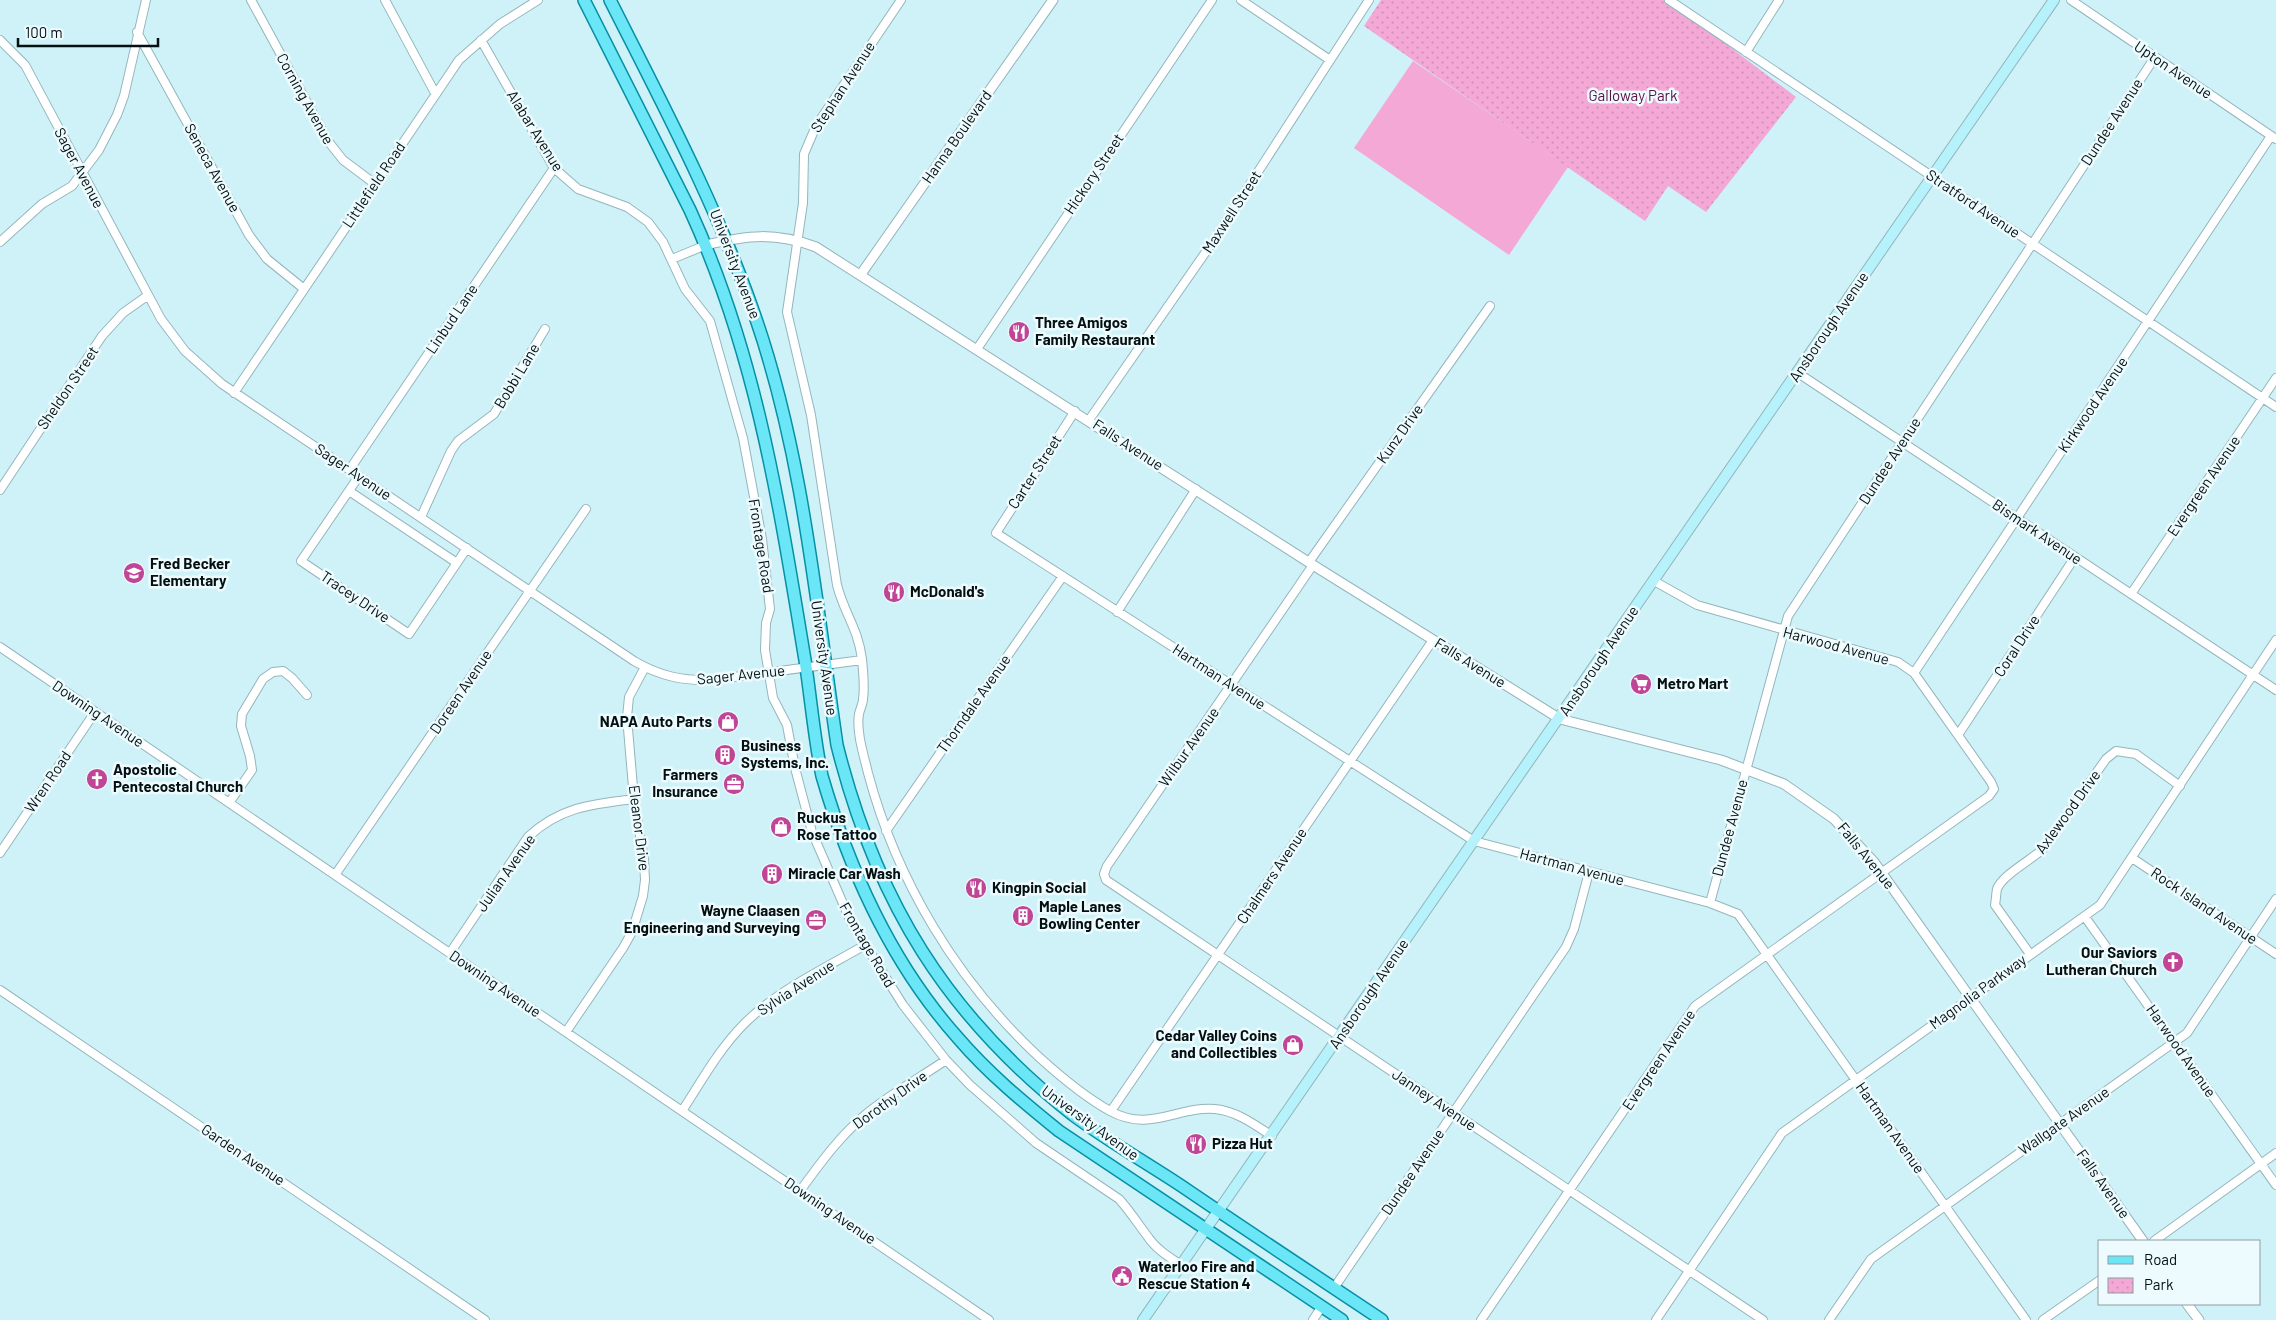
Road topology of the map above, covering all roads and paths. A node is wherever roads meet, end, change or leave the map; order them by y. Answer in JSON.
{"nodes":[{"id":1,"x":146,"y":0,"type":"edge"},
{"id":2,"x":251,"y":0,"type":"edge"},
{"id":3,"x":385,"y":0,"type":"edge"},
{"id":4,"x":538,"y":0,"type":"edge"},
{"id":5,"x":584,"y":0,"type":"edge"},
{"id":6,"x":610,"y":0,"type":"edge"},
{"id":7,"x":902,"y":0,"type":"edge"},
{"id":8,"x":1053,"y":0,"type":"edge"},
{"id":9,"x":1212,"y":0,"type":"edge"},
{"id":10,"x":1241,"y":0,"type":"edge"},
{"id":11,"x":1369,"y":0,"type":"edge"},
{"id":12,"x":1669,"y":0,"type":"edge"},
{"id":13,"x":1779,"y":0,"type":"edge"},
{"id":14,"x":2054,"y":0,"type":"edge"},
{"id":15,"x":2071,"y":0,"type":"edge"},
{"id":16,"x":138,"y":32,"type":"junction"},
{"id":17,"x":0,"y":40,"type":"edge"},
{"id":18,"x":481,"y":40,"type":"junction"},
{"id":19,"x":1746,"y":52,"type":"junction"},
{"id":20,"x":2155,"y":57,"type":"junction"},
{"id":21,"x":1330,"y":60,"type":"junction"},
{"id":22,"x":435,"y":93,"type":"junction"},
{"id":23,"x":2274,"y":138,"type":"edge"},
{"id":24,"x":554,"y":168,"type":"junction"},
{"id":25,"x":82,"y":174,"type":"junction"},
{"id":26,"x":1932,"y":176,"type":"junction"},
{"id":27,"x":375,"y":184,"type":"junction"},
{"id":28,"x":727,"y":240,"type":"junction"},
{"id":29,"x":798,"y":240,"type":"junction"},
{"id":30,"x":0,"y":242,"type":"edge"},
{"id":31,"x":2033,"y":244,"type":"junction"},
{"id":32,"x":706,"y":245,"type":"junction"},
{"id":33,"x":672,"y":259,"type":"junction"},
{"id":34,"x":861,"y":274,"type":"junction"},
{"id":35,"x":304,"y":289,"type":"junction"},
{"id":36,"x":148,"y":296,"type":"junction"},
{"id":37,"x":1490,"y":306,"type":"dead end"},
{"id":38,"x":2148,"y":322,"type":"junction"},
{"id":39,"x":545,"y":329,"type":"dead end"},
{"id":40,"x":977,"y":349,"type":"junction"},
{"id":41,"x":1798,"y":373,"type":"junction"},
{"id":42,"x":2276,"y":378,"type":"edge"},
{"id":43,"x":234,"y":393,"type":"junction"},
{"id":44,"x":2263,"y":398,"type":"junction"},
{"id":45,"x":2276,"y":408,"type":"edge"},
{"id":46,"x":1075,"y":411,"type":"junction"},
{"id":47,"x":1089,"y":420,"type":"junction"},
{"id":48,"x":1902,"y":443,"type":"junction"},
{"id":49,"x":350,"y":470,"type":"junction"},
{"id":50,"x":359,"y":476,"type":"junction"},
{"id":51,"x":1196,"y":489,"type":"junction"},
{"id":52,"x":0,"y":490,"type":"edge"},
{"id":53,"x":349,"y":491,"type":"junction"},
{"id":54,"x":586,"y":509,"type":"dead end"},
{"id":55,"x":421,"y":517,"type":"junction"},
{"id":56,"x":2017,"y":518,"type":"junction"},
{"id":57,"x":996,"y":533,"type":"joint"},
{"id":58,"x":467,"y":548,"type":"junction"},
{"id":59,"x":2075,"y":557,"type":"junction"},
{"id":60,"x":457,"y":563,"type":"junction"},
{"id":61,"x":1311,"y":563,"type":"junction"},
{"id":62,"x":1063,"y":576,"type":"junction"},
{"id":63,"x":1654,"y":581,"type":"junction"},
{"id":64,"x":530,"y":591,"type":"junction"},
{"id":65,"x":2131,"y":594,"type":"junction"},
{"id":66,"x":1117,"y":612,"type":"junction"},
{"id":67,"x":1783,"y":631,"type":"junction"},
{"id":68,"x":1433,"y":640,"type":"junction"},
{"id":69,"x":2276,"y":640,"type":"edge"},
{"id":70,"x":0,"y":648,"type":"edge"},
{"id":71,"x":862,"y":660,"type":"junction"},
{"id":72,"x":825,"y":666,"type":"junction"},
{"id":73,"x":645,"y":667,"type":"junction"},
{"id":74,"x":806,"y":668,"type":"junction"},
{"id":75,"x":768,"y":672,"type":"junction"},
{"id":76,"x":1914,"y":673,"type":"junction"},
{"id":77,"x":2253,"y":675,"type":"junction"},
{"id":78,"x":1232,"y":685,"type":"junction"},
{"id":79,"x":2276,"y":690,"type":"edge"},
{"id":80,"x":307,"y":695,"type":"dead end"},
{"id":81,"x":95,"y":712,"type":"junction"},
{"id":82,"x":1560,"y":719,"type":"junction"},
{"id":83,"x":1958,"y":735,"type":"junction"},
{"id":84,"x":1351,"y":761,"type":"junction"},
{"id":85,"x":1746,"y":768,"type":"junction"},
{"id":86,"x":2180,"y":786,"type":"junction"},
{"id":87,"x":1994,"y":789,"type":"joint"},
{"id":88,"x":634,"y":799,"type":"junction"},
{"id":89,"x":228,"y":803,"type":"junction"},
{"id":90,"x":886,"y":831,"type":"junction"},
{"id":91,"x":1474,"y":841,"type":"junction"},
{"id":92,"x":0,"y":853,"type":"edge"},
{"id":93,"x":2132,"y":858,"type":"junction"},
{"id":94,"x":1589,"y":872,"type":"junction"},
{"id":95,"x":1882,"y":873,"type":"junction"},
{"id":96,"x":335,"y":875,"type":"junction"},
{"id":97,"x":1106,"y":880,"type":"joint"},
{"id":98,"x":2276,"y":899,"type":"edge"},
{"id":99,"x":1710,"y":903,"type":"junction"},
{"id":100,"x":2085,"y":916,"type":"junction"},
{"id":101,"x":2251,"y":937,"type":"junction"},
{"id":102,"x":865,"y":945,"type":"junction"},
{"id":103,"x":450,"y":954,"type":"junction"},
{"id":104,"x":2030,"y":954,"type":"junction"},
{"id":105,"x":2276,"y":954,"type":"edge"},
{"id":106,"x":1768,"y":955,"type":"junction"},
{"id":107,"x":1217,"y":956,"type":"junction"},
{"id":108,"x":0,"y":990,"type":"edge"},
{"id":109,"x":1970,"y":998,"type":"junction"},
{"id":110,"x":566,"y":1032,"type":"junction"},
{"id":111,"x":1339,"y":1037,"type":"junction"},
{"id":112,"x":2174,"y":1042,"type":"junction"},
{"id":113,"x":946,"y":1060,"type":"junction"},
{"id":114,"x":1856,"y":1080,"type":"junction"},
{"id":115,"x":682,"y":1111,"type":"junction"},
{"id":116,"x":1111,"y":1111,"type":"junction"},
{"id":117,"x":1453,"y":1113,"type":"junction"},
{"id":118,"x":2060,"y":1124,"type":"junction"},
{"id":119,"x":1272,"y":1136,"type":"junction"},
{"id":120,"x":2276,"y":1153,"type":"edge"},
{"id":121,"x":2261,"y":1164,"type":"junction"},
{"id":122,"x":2276,"y":1185,"type":"edge"},
{"id":123,"x":800,"y":1191,"type":"junction"},
{"id":124,"x":1570,"y":1191,"type":"junction"},
{"id":125,"x":1945,"y":1206,"type":"junction"},
{"id":126,"x":1219,"y":1211,"type":"junction"},
{"id":127,"x":1206,"y":1229,"type":"junction"},
{"id":128,"x":2142,"y":1240,"type":"edge"},
{"id":129,"x":2155,"y":1240,"type":"edge"},
{"id":130,"x":1181,"y":1265,"type":"junction"},
{"id":131,"x":1689,"y":1271,"type":"junction"},
{"id":132,"x":2098,"y":1281,"type":"edge"},
{"id":133,"x":1334,"y":1288,"type":"junction"},
{"id":134,"x":2188,"y":1305,"type":"edge"},
{"id":135,"x":1322,"y":1306,"type":"junction"},
{"id":136,"x":485,"y":1320,"type":"edge"},
{"id":137,"x":990,"y":1320,"type":"edge"},
{"id":138,"x":1143,"y":1320,"type":"edge"},
{"id":139,"x":1313,"y":1320,"type":"edge"},
{"id":140,"x":1342,"y":1320,"type":"edge"},
{"id":141,"x":1382,"y":1320,"type":"edge"},
{"id":142,"x":1481,"y":1320,"type":"edge"},
{"id":143,"x":1656,"y":1320,"type":"edge"},
{"id":144,"x":1763,"y":1320,"type":"edge"},
{"id":145,"x":1829,"y":1320,"type":"edge"},
{"id":146,"x":2026,"y":1320,"type":"edge"},
{"id":147,"x":2043,"y":1320,"type":"edge"},
{"id":148,"x":2199,"y":1320,"type":"edge"}],
"edges":[{"from":1,"to":16,"type":"street"},
{"from":2,"to":27,"type":"street","name":"Corning Avenue"},
{"from":3,"to":22,"type":"street"},
{"from":4,"to":18,"type":"street","name":"Littlefield Road"},
{"from":5,"to":32,"type":"main road","name":"University Avenue"},
{"from":6,"to":28,"type":"main road","name":"University Avenue"},
{"from":7,"to":29,"type":"street","name":"Stephan Avenue"},
{"from":8,"to":34,"type":"street","name":"Hanna Boulevard"},
{"from":9,"to":40,"type":"street","name":"Hickory Street"},
{"from":10,"to":21,"type":"street"},
{"from":11,"to":21,"type":"street","name":"Maxwell Street"},
{"from":12,"to":19,"type":"street","name":"Stratford Avenue"},
{"from":13,"to":19,"type":"street"},
{"from":14,"to":26,"type":"main road","name":"Ansborough Avenue"},
{"from":15,"to":20,"type":"street","name":"Upton Avenue"},
{"from":16,"to":25,"type":"street"},
{"from":16,"to":35,"type":"street","name":"Seneca Avenue"},
{"from":17,"to":25,"type":"street","name":"Sager Avenue"},
{"from":18,"to":22,"type":"street","name":"Littlefield Road"},
{"from":18,"to":24,"type":"street","name":"Alabar Avenue"},
{"from":19,"to":26,"type":"street","name":"Stratford Avenue"},
{"from":20,"to":23,"type":"street","name":"Upton Avenue"},
{"from":20,"to":31,"type":"street","name":"Dundee Avenue"},
{"from":21,"to":47,"type":"street","name":"Maxwell Street"},
{"from":22,"to":27,"type":"street","name":"Littlefield Road"},
{"from":23,"to":38,"type":"street","name":"Kirkwood Avenue"},
{"from":24,"to":33,"type":"street","name":"Alabar Avenue"},
{"from":24,"to":49,"type":"street","name":"Linbud Lane"},
{"from":25,"to":30,"type":"street"},
{"from":25,"to":36,"type":"street","name":"Sager Avenue"},
{"from":26,"to":31,"type":"street","name":"Stratford Avenue"},
{"from":26,"to":41,"type":"main road","name":"Ansborough Avenue"},
{"from":27,"to":35,"type":"street","name":"Littlefield Road"},
{"from":28,"to":29,"type":"street","name":"Falls Avenue"},
{"from":28,"to":32,"type":"street","name":"Falls Avenue"},
{"from":28,"to":72,"type":"main road","name":"University Avenue"},
{"from":29,"to":34,"type":"street","name":"Falls Avenue"},
{"from":29,"to":71,"type":"street"},
{"from":31,"to":38,"type":"street","name":"Stratford Avenue"},
{"from":31,"to":48,"type":"street","name":"Dundee Avenue"},
{"from":32,"to":33,"type":"street","name":"Falls Avenue"},
{"from":32,"to":74,"type":"main road","name":"University Avenue"},
{"from":33,"to":75,"type":"street","name":"Frontage Road"},
{"from":34,"to":40,"type":"street","name":"Falls Avenue"},
{"from":35,"to":43,"type":"street","name":"Littlefield Road"},
{"from":36,"to":43,"type":"street","name":"Sager Avenue"},
{"from":36,"to":52,"type":"street","name":"Sheldon Street"},
{"from":37,"to":61,"type":"street","name":"Kunz Drive"},
{"from":38,"to":44,"type":"street","name":"Stratford Avenue"},
{"from":38,"to":56,"type":"street","name":"Kirkwood Avenue"},
{"from":39,"to":55,"type":"street","name":"Bobbi Lane"},
{"from":40,"to":46,"type":"street","name":"Falls Avenue"},
{"from":41,"to":48,"type":"street","name":"Bismark Avenue"},
{"from":41,"to":63,"type":"main road","name":"Ansborough Avenue"},
{"from":42,"to":44,"type":"street","name":"Evergreen Avenue"},
{"from":43,"to":49,"type":"street","name":"Sager Avenue"},
{"from":44,"to":45,"type":"street","name":"Stratford Avenue"},
{"from":44,"to":65,"type":"street","name":"Evergreen Avenue"},
{"from":46,"to":47,"type":"street","name":"Falls Avenue"},
{"from":46,"to":57,"type":"street","name":"Carter Street"},
{"from":47,"to":51,"type":"street","name":"Falls Avenue"},
{"from":48,"to":56,"type":"street","name":"Bismark Avenue"},
{"from":48,"to":67,"type":"street","name":"Dundee Avenue"},
{"from":49,"to":50,"type":"street","name":"Sager Avenue"},
{"from":50,"to":53,"type":"street"},
{"from":50,"to":55,"type":"street","name":"Sager Avenue"},
{"from":51,"to":61,"type":"street","name":"Falls Avenue"},
{"from":51,"to":66,"type":"street"},
{"from":53,"to":60,"type":"street"},
{"from":53,"to":60,"type":"street","name":"Tracey Drive"},
{"from":54,"to":64,"type":"street","name":"Doreen Avenue"},
{"from":55,"to":58,"type":"street","name":"Sager Avenue"},
{"from":56,"to":59,"type":"street","name":"Bismark Avenue"},
{"from":56,"to":76,"type":"street","name":"Kirkwood Avenue"},
{"from":57,"to":62,"type":"street","name":"Hartman Avenue"},
{"from":58,"to":60,"type":"street"},
{"from":58,"to":64,"type":"street","name":"Sager Avenue"},
{"from":59,"to":65,"type":"street","name":"Bismark Avenue"},
{"from":59,"to":83,"type":"street","name":"Coral Drive"},
{"from":61,"to":68,"type":"street","name":"Falls Avenue"},
{"from":61,"to":78,"type":"street","name":"Wilbur Avenue"},
{"from":62,"to":66,"type":"street","name":"Hartman Avenue"},
{"from":62,"to":90,"type":"street","name":"Thorndale Avenue"},
{"from":63,"to":67,"type":"street","name":"Harwood Avenue"},
{"from":63,"to":82,"type":"main road","name":"Ansborough Avenue"},
{"from":64,"to":73,"type":"street","name":"Sager Avenue"},
{"from":64,"to":96,"type":"street","name":"Doreen Avenue"},
{"from":65,"to":77,"type":"street","name":"Bismark Avenue"},
{"from":66,"to":78,"type":"street","name":"Hartman Avenue"},
{"from":67,"to":76,"type":"street","name":"Harwood Avenue"},
{"from":67,"to":85,"type":"street","name":"Dundee Avenue"},
{"from":68,"to":82,"type":"street","name":"Falls Avenue"},
{"from":68,"to":84,"type":"street","name":"Chalmers Avenue"},
{"from":69,"to":77,"type":"street","name":"Magnolia Parkway"},
{"from":70,"to":81,"type":"street","name":"Downing Avenue"},
{"from":71,"to":72,"type":"street","name":"Sager Avenue"},
{"from":71,"to":90,"type":"street"},
{"from":72,"to":74,"type":"street","name":"Sager Avenue"},
{"from":72,"to":126,"type":"main road","name":"University Avenue"},
{"from":73,"to":75,"type":"street","name":"Sager Avenue"},
{"from":73,"to":88,"type":"street","name":"Eleanor Drive"},
{"from":74,"to":75,"type":"street","name":"Sager Avenue"},
{"from":74,"to":127,"type":"main road","name":"University Avenue"},
{"from":75,"to":102,"type":"street","name":"Frontage Road"},
{"from":76,"to":83,"type":"street","name":"Harwood Avenue"},
{"from":77,"to":79,"type":"street","name":"Bismark Avenue"},
{"from":77,"to":86,"type":"street","name":"Magnolia Parkway"},
{"from":78,"to":84,"type":"street","name":"Hartman Avenue"},
{"from":78,"to":97,"type":"street","name":"Wilbur Avenue"},
{"from":80,"to":89,"type":"street"},
{"from":81,"to":89,"type":"street","name":"Downing Avenue"},
{"from":81,"to":92,"type":"street","name":"Wren Road"},
{"from":82,"to":85,"type":"street","name":"Falls Avenue"},
{"from":82,"to":91,"type":"main road","name":"Ansborough Avenue"},
{"from":83,"to":87,"type":"street","name":"Harwood Avenue"},
{"from":84,"to":91,"type":"street","name":"Hartman Avenue"},
{"from":84,"to":107,"type":"street","name":"Chalmers Avenue"},
{"from":85,"to":95,"type":"street","name":"Falls Avenue"},
{"from":85,"to":99,"type":"street","name":"Dundee Avenue"},
{"from":86,"to":93,"type":"street","name":"Magnolia Parkway"},
{"from":86,"to":104,"type":"street","name":"Axlewood Drive"},
{"from":87,"to":95,"type":"street","name":"Evergreen Avenue"},
{"from":88,"to":103,"type":"street","name":"Julian Avenue"},
{"from":88,"to":110,"type":"street","name":"Eleanor Drive"},
{"from":89,"to":96,"type":"street","name":"Downing Avenue"},
{"from":90,"to":116,"type":"street"},
{"from":91,"to":94,"type":"street","name":"Hartman Avenue"},
{"from":91,"to":111,"type":"main road","name":"Ansborough Avenue"},
{"from":93,"to":100,"type":"street","name":"Magnolia Parkway"},
{"from":93,"to":101,"type":"street","name":"Rock Island Avenue"},
{"from":94,"to":99,"type":"street","name":"Hartman Avenue"},
{"from":94,"to":117,"type":"street","name":"Dundee Avenue"},
{"from":95,"to":106,"type":"street","name":"Evergreen Avenue"},
{"from":95,"to":109,"type":"street","name":"Falls Avenue"},
{"from":96,"to":103,"type":"street","name":"Downing Avenue"},
{"from":97,"to":107,"type":"street","name":"Janney Avenue"},
{"from":98,"to":101,"type":"street","name":"Wallgate Avenue"},
{"from":99,"to":106,"type":"street","name":"Hartman Avenue"},
{"from":100,"to":104,"type":"street","name":"Magnolia Parkway"},
{"from":100,"to":112,"type":"street","name":"Harwood Avenue"},
{"from":101,"to":105,"type":"street","name":"Rock Island Avenue"},
{"from":101,"to":112,"type":"street","name":"Wallgate Avenue"},
{"from":102,"to":113,"type":"street","name":"Frontage Road"},
{"from":102,"to":115,"type":"street","name":"Sylvia Avenue"},
{"from":103,"to":110,"type":"street","name":"Downing Avenue"},
{"from":104,"to":109,"type":"street","name":"Magnolia Parkway"},
{"from":106,"to":114,"type":"street","name":"Hartman Avenue"},
{"from":106,"to":124,"type":"street","name":"Evergreen Avenue"},
{"from":107,"to":111,"type":"street","name":"Janney Avenue"},
{"from":107,"to":116,"type":"street","name":"Chalmers Avenue"},
{"from":108,"to":136,"type":"street","name":"Garden Avenue"},
{"from":109,"to":114,"type":"street","name":"Magnolia Parkway"},
{"from":109,"to":118,"type":"street","name":"Falls Avenue"},
{"from":110,"to":115,"type":"street","name":"Downing Avenue"},
{"from":111,"to":117,"type":"street","name":"Janney Avenue"},
{"from":111,"to":119,"type":"main road","name":"Ansborough Avenue"},
{"from":112,"to":118,"type":"street","name":"Wallgate Avenue"},
{"from":112,"to":121,"type":"street","name":"Harwood Avenue"},
{"from":113,"to":123,"type":"street","name":"Dorothy Drive"},
{"from":113,"to":130,"type":"street","name":"Frontage Road"},
{"from":114,"to":125,"type":"street","name":"Hartman Avenue"},
{"from":114,"to":131,"type":"street","name":"Magnolia Parkway"},
{"from":115,"to":123,"type":"street","name":"Downing Avenue"},
{"from":116,"to":119,"type":"street"},
{"from":117,"to":124,"type":"street","name":"Janney Avenue"},
{"from":117,"to":133,"type":"street","name":"Dundee Avenue"},
{"from":118,"to":125,"type":"street","name":"Wallgate Avenue"},
{"from":118,"to":128,"type":"street","name":"Falls Avenue"},
{"from":119,"to":126,"type":"main road","name":"Ansborough Avenue"},
{"from":120,"to":121,"type":"street"},
{"from":121,"to":122,"type":"street","name":"Harwood Avenue"},
{"from":121,"to":129,"type":"street"},
{"from":123,"to":137,"type":"street","name":"Downing Avenue"},
{"from":124,"to":131,"type":"street","name":"Janney Avenue"},
{"from":124,"to":142,"type":"street","name":"Evergreen Avenue"},
{"from":125,"to":145,"type":"street","name":"Wallgate Avenue"},
{"from":125,"to":146,"type":"street","name":"Hartman Avenue"},
{"from":126,"to":127,"type":"main road","name":"Ansborough Avenue"},
{"from":126,"to":133,"type":"main road","name":"University Avenue"},
{"from":127,"to":130,"type":"main road","name":"Ansborough Avenue"},
{"from":127,"to":135,"type":"main road","name":"University Avenue"},
{"from":130,"to":138,"type":"main road","name":"Ansborough Avenue"},
{"from":131,"to":143,"type":"street","name":"Magnolia Parkway"},
{"from":131,"to":144,"type":"street","name":"Janney Avenue"},
{"from":132,"to":147,"type":"street"},
{"from":133,"to":141,"type":"main road","name":"University Avenue"},
{"from":134,"to":148,"type":"street"},
{"from":135,"to":139,"type":"street"},
{"from":135,"to":140,"type":"main road","name":"University Avenue"}]}
